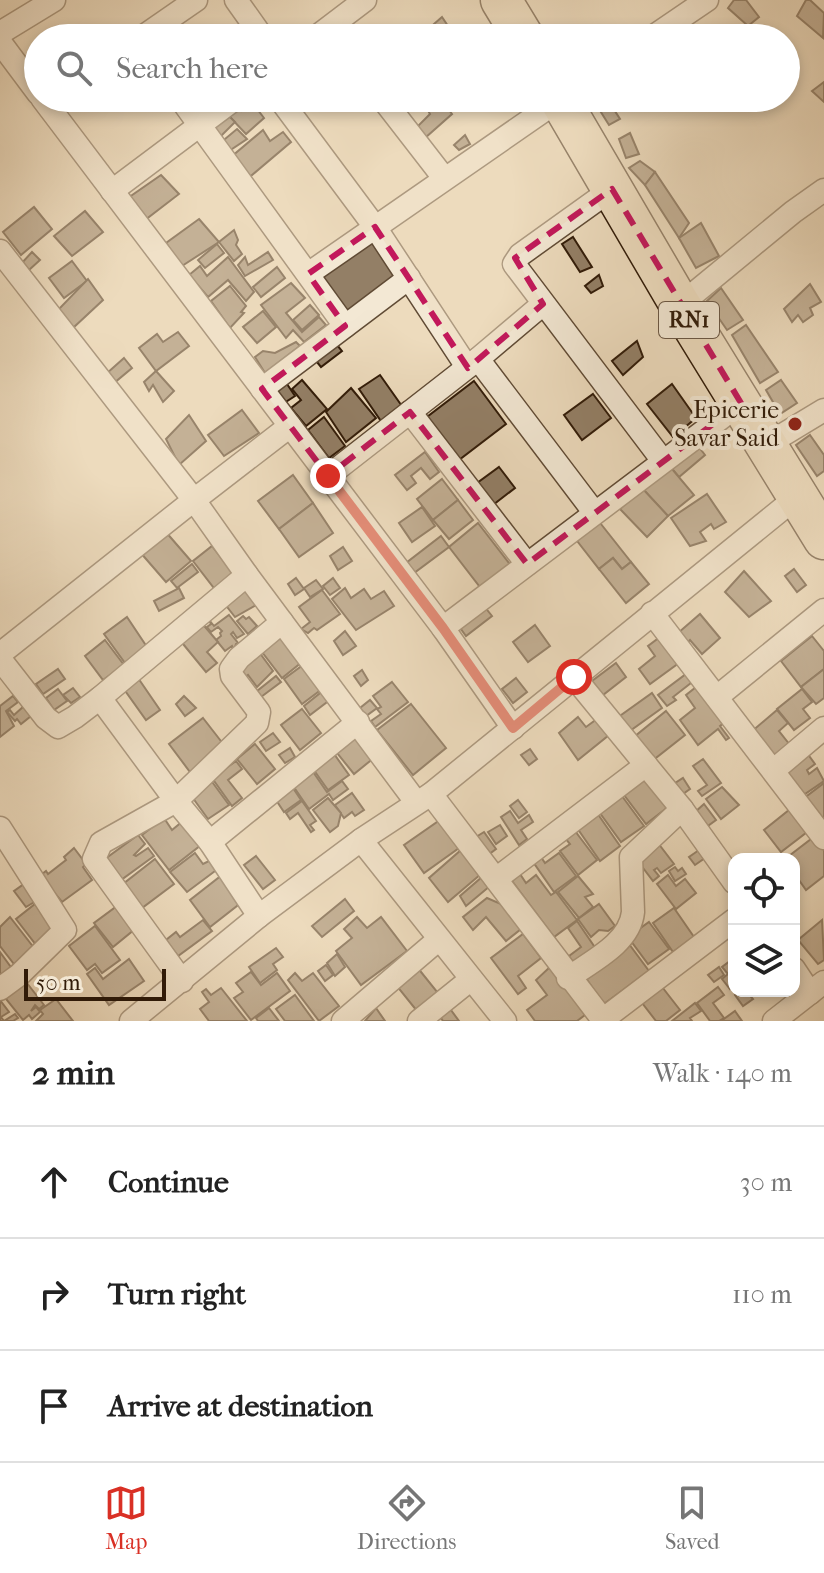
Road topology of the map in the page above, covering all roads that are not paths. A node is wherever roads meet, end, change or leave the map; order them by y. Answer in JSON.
{"nodes":[{"id":1,"x":54,"y":0,"type":"edge"},
{"id":2,"x":196,"y":0,"type":"edge"},
{"id":3,"x":236,"y":0,"type":"edge"},
{"id":4,"x":365,"y":0,"type":"edge"},
{"id":5,"x":501,"y":0,"type":"edge"},
{"id":6,"x":707,"y":0,"type":"edge"},
{"id":7,"x":161,"y":24,"type":"edge"},
{"id":8,"x":253,"y":24,"type":"edge"},
{"id":9,"x":338,"y":24,"type":"edge"},
{"id":10,"x":516,"y":24,"type":"edge"},
{"id":11,"x":672,"y":24,"type":"edge"},
{"id":12,"x":0,"y":33,"type":"edge"},
{"id":13,"x":0,"y":42,"type":"edge"},
{"id":14,"x":24,"y":72,"type":"edge"},
{"id":15,"x":55,"y":112,"type":"edge"},
{"id":16,"x":190,"y":112,"type":"edge"},
{"id":17,"x":217,"y":112,"type":"edge"},
{"id":18,"x":289,"y":112,"type":"edge"},
{"id":19,"x":393,"y":112,"type":"edge"},
{"id":20,"x":540,"y":112,"type":"edge"},
{"id":21,"x":568,"y":112,"type":"edge"},
{"id":22,"x":200,"y":125,"type":"junction"},
{"id":23,"x":444,"y":178,"type":"junction"},
{"id":24,"x":612,"y":189,"type":"junction"},
{"id":25,"x":824,"y":190,"type":"edge"},
{"id":26,"x":112,"y":191,"type":"junction"},
{"id":27,"x":375,"y":227,"type":"junction"},
{"id":28,"x":0,"y":251,"type":"edge"},
{"id":29,"x":308,"y":274,"type":"junction"},
{"id":30,"x":409,"y":278,"type":"junction"},
{"id":31,"x":543,"y":304,"type":"junction"},
{"id":32,"x":680,"y":305,"type":"junction"},
{"id":33,"x":345,"y":326,"type":"junction"},
{"id":34,"x":472,"y":363,"type":"junction"},
{"id":35,"x":262,"y":389,"type":"junction"},
{"id":36,"x":741,"y":403,"type":"junction"},
{"id":37,"x":824,"y":410,"type":"edge"},
{"id":38,"x":410,"y":412,"type":"junction"},
{"id":39,"x":290,"y":426,"type":"junction"},
{"id":40,"x":766,"y":445,"type":"junction"},
{"id":41,"x":663,"y":461,"type":"junction"},
{"id":42,"x":328,"y":476,"type":"junction"},
{"id":43,"x":798,"y":496,"type":"junction"},
{"id":44,"x":194,"y":500,"type":"junction"},
{"id":45,"x":594,"y":512,"type":"junction"},
{"id":46,"x":824,"y":539,"type":"edge"},
{"id":47,"x":527,"y":564,"type":"junction"},
{"id":48,"x":247,"y":575,"type":"junction"},
{"id":49,"x":824,"y":610,"type":"edge"},
{"id":50,"x":652,"y":613,"type":"junction"},
{"id":51,"x":282,"y":622,"type":"junction"},
{"id":52,"x":443,"y":628,"type":"junction"},
{"id":53,"x":0,"y":656,"type":"edge"},
{"id":54,"x":574,"y":677,"type":"junction"},
{"id":55,"x":717,"y":697,"type":"junction"},
{"id":56,"x":100,"y":698,"type":"junction"},
{"id":57,"x":358,"y":722,"type":"junction"},
{"id":58,"x":513,"y":728,"type":"junction"},
{"id":59,"x":824,"y":728,"type":"edge"},
{"id":60,"x":646,"y":765,"type":"junction"},
{"id":61,"x":774,"y":770,"type":"junction"},
{"id":62,"x":423,"y":798,"type":"junction"},
{"id":63,"x":176,"y":801,"type":"junction"},
{"id":64,"x":682,"y":809,"type":"junction"},
{"id":65,"x":0,"y":828,"type":"edge"},
{"id":66,"x":824,"y":838,"type":"edge"},
{"id":67,"x":361,"y":840,"type":"junction"},
{"id":68,"x":210,"y":842,"type":"junction"},
{"id":69,"x":728,"y":874,"type":"edge"},
{"id":70,"x":496,"y":879,"type":"junction"},
{"id":71,"x":259,"y":916,"type":"junction"},
{"id":72,"x":728,"y":925,"type":"edge"},
{"id":73,"x":438,"y":940,"type":"junction"},
{"id":74,"x":800,"y":974,"type":"edge"},
{"id":75,"x":568,"y":978,"type":"junction"},
{"id":76,"x":470,"y":980,"type":"junction"},
{"id":77,"x":182,"y":981,"type":"junction"},
{"id":78,"x":817,"y":987,"type":"edge"},
{"id":79,"x":0,"y":989,"type":"edge"},
{"id":80,"x":602,"y":1020,"type":"edge"},
{"id":81,"x":131,"y":1021,"type":"edge"},
{"id":82,"x":343,"y":1021,"type":"edge"},
{"id":83,"x":419,"y":1021,"type":"edge"},
{"id":84,"x":505,"y":1021,"type":"edge"},
{"id":85,"x":774,"y":1021,"type":"edge"}],
"edges":[{"from":1,"to":12,"type":"street"},
{"from":2,"to":7,"type":"street"},
{"from":3,"to":8,"type":"street"},
{"from":4,"to":9,"type":"street"},
{"from":5,"to":10,"type":"highway"},
{"from":6,"to":11,"type":"street"},
{"from":13,"to":14,"type":"street"},
{"from":15,"to":26,"type":"street"},
{"from":16,"to":22,"type":"street"},
{"from":17,"to":22,"type":"street"},
{"from":18,"to":27,"type":"street"},
{"from":19,"to":23,"type":"street"},
{"from":20,"to":23,"type":"street"},
{"from":21,"to":24,"type":"highway","number":"RN1"},
{"from":22,"to":26,"type":"street"},
{"from":22,"to":29,"type":"street"},
{"from":23,"to":27,"type":"street"},
{"from":24,"to":31,"type":"street"},
{"from":24,"to":32,"type":"highway","number":"RN1"},
{"from":25,"to":32,"type":"street"},
{"from":26,"to":35,"type":"street"},
{"from":27,"to":29,"type":"street"},
{"from":27,"to":30,"type":"street"},
{"from":28,"to":44,"type":"street"},
{"from":29,"to":33,"type":"street"},
{"from":30,"to":33,"type":"street"},
{"from":30,"to":34,"type":"street"},
{"from":31,"to":34,"type":"street"},
{"from":31,"to":41,"type":"street"},
{"from":32,"to":36,"type":"highway","number":"RN1"},
{"from":33,"to":35,"type":"street"},
{"from":34,"to":38,"type":"street"},
{"from":34,"to":45,"type":"street"},
{"from":35,"to":39,"type":"street"},
{"from":36,"to":40,"type":"highway","number":"RN1"},
{"from":36,"to":41,"type":"street"},
{"from":37,"to":40,"type":"street"},
{"from":38,"to":42,"type":"street"},
{"from":38,"to":47,"type":"street"},
{"from":39,"to":42,"type":"street"},
{"from":39,"to":44,"type":"street"},
{"from":40,"to":43,"type":"highway","number":"RN1"},
{"from":41,"to":45,"type":"street"},
{"from":42,"to":52,"type":"street"},
{"from":43,"to":46,"type":"highway","number":"RN1"},
{"from":43,"to":50,"type":"street"},
{"from":44,"to":48,"type":"street"},
{"from":44,"to":53,"type":"street"},
{"from":45,"to":47,"type":"street"},
{"from":47,"to":52,"type":"street"},
{"from":48,"to":51,"type":"street"},
{"from":48,"to":56,"type":"street"},
{"from":49,"to":55,"type":"street"},
{"from":50,"to":54,"type":"street"},
{"from":50,"to":55,"type":"street"},
{"from":51,"to":57,"type":"street"},
{"from":51,"to":63,"type":"street"},
{"from":52,"to":58,"type":"street"},
{"from":53,"to":56,"type":"street"},
{"from":54,"to":58,"type":"street"},
{"from":54,"to":60,"type":"street"},
{"from":55,"to":61,"type":"street"},
{"from":56,"to":63,"type":"street"},
{"from":57,"to":62,"type":"street"},
{"from":57,"to":68,"type":"street"},
{"from":58,"to":62,"type":"street"},
{"from":59,"to":61,"type":"street"},
{"from":60,"to":64,"type":"street"},
{"from":60,"to":70,"type":"street"},
{"from":61,"to":66,"type":"street"},
{"from":62,"to":67,"type":"street"},
{"from":62,"to":70,"type":"street"},
{"from":63,"to":68,"type":"street"},
{"from":63,"to":77,"type":"street"},
{"from":64,"to":69,"type":"street"},
{"from":64,"to":75,"type":"street"},
{"from":65,"to":79,"type":"street"},
{"from":67,"to":71,"type":"street"},
{"from":67,"to":73,"type":"street"},
{"from":68,"to":71,"type":"street"},
{"from":70,"to":75,"type":"street"},
{"from":71,"to":77,"type":"street"},
{"from":72,"to":80,"type":"street"},
{"from":73,"to":76,"type":"street"},
{"from":73,"to":82,"type":"street"},
{"from":74,"to":78,"type":"street"},
{"from":75,"to":80,"type":"street"},
{"from":76,"to":83,"type":"street"},
{"from":76,"to":84,"type":"street"},
{"from":77,"to":81,"type":"street"},
{"from":78,"to":85,"type":"street"}]}
